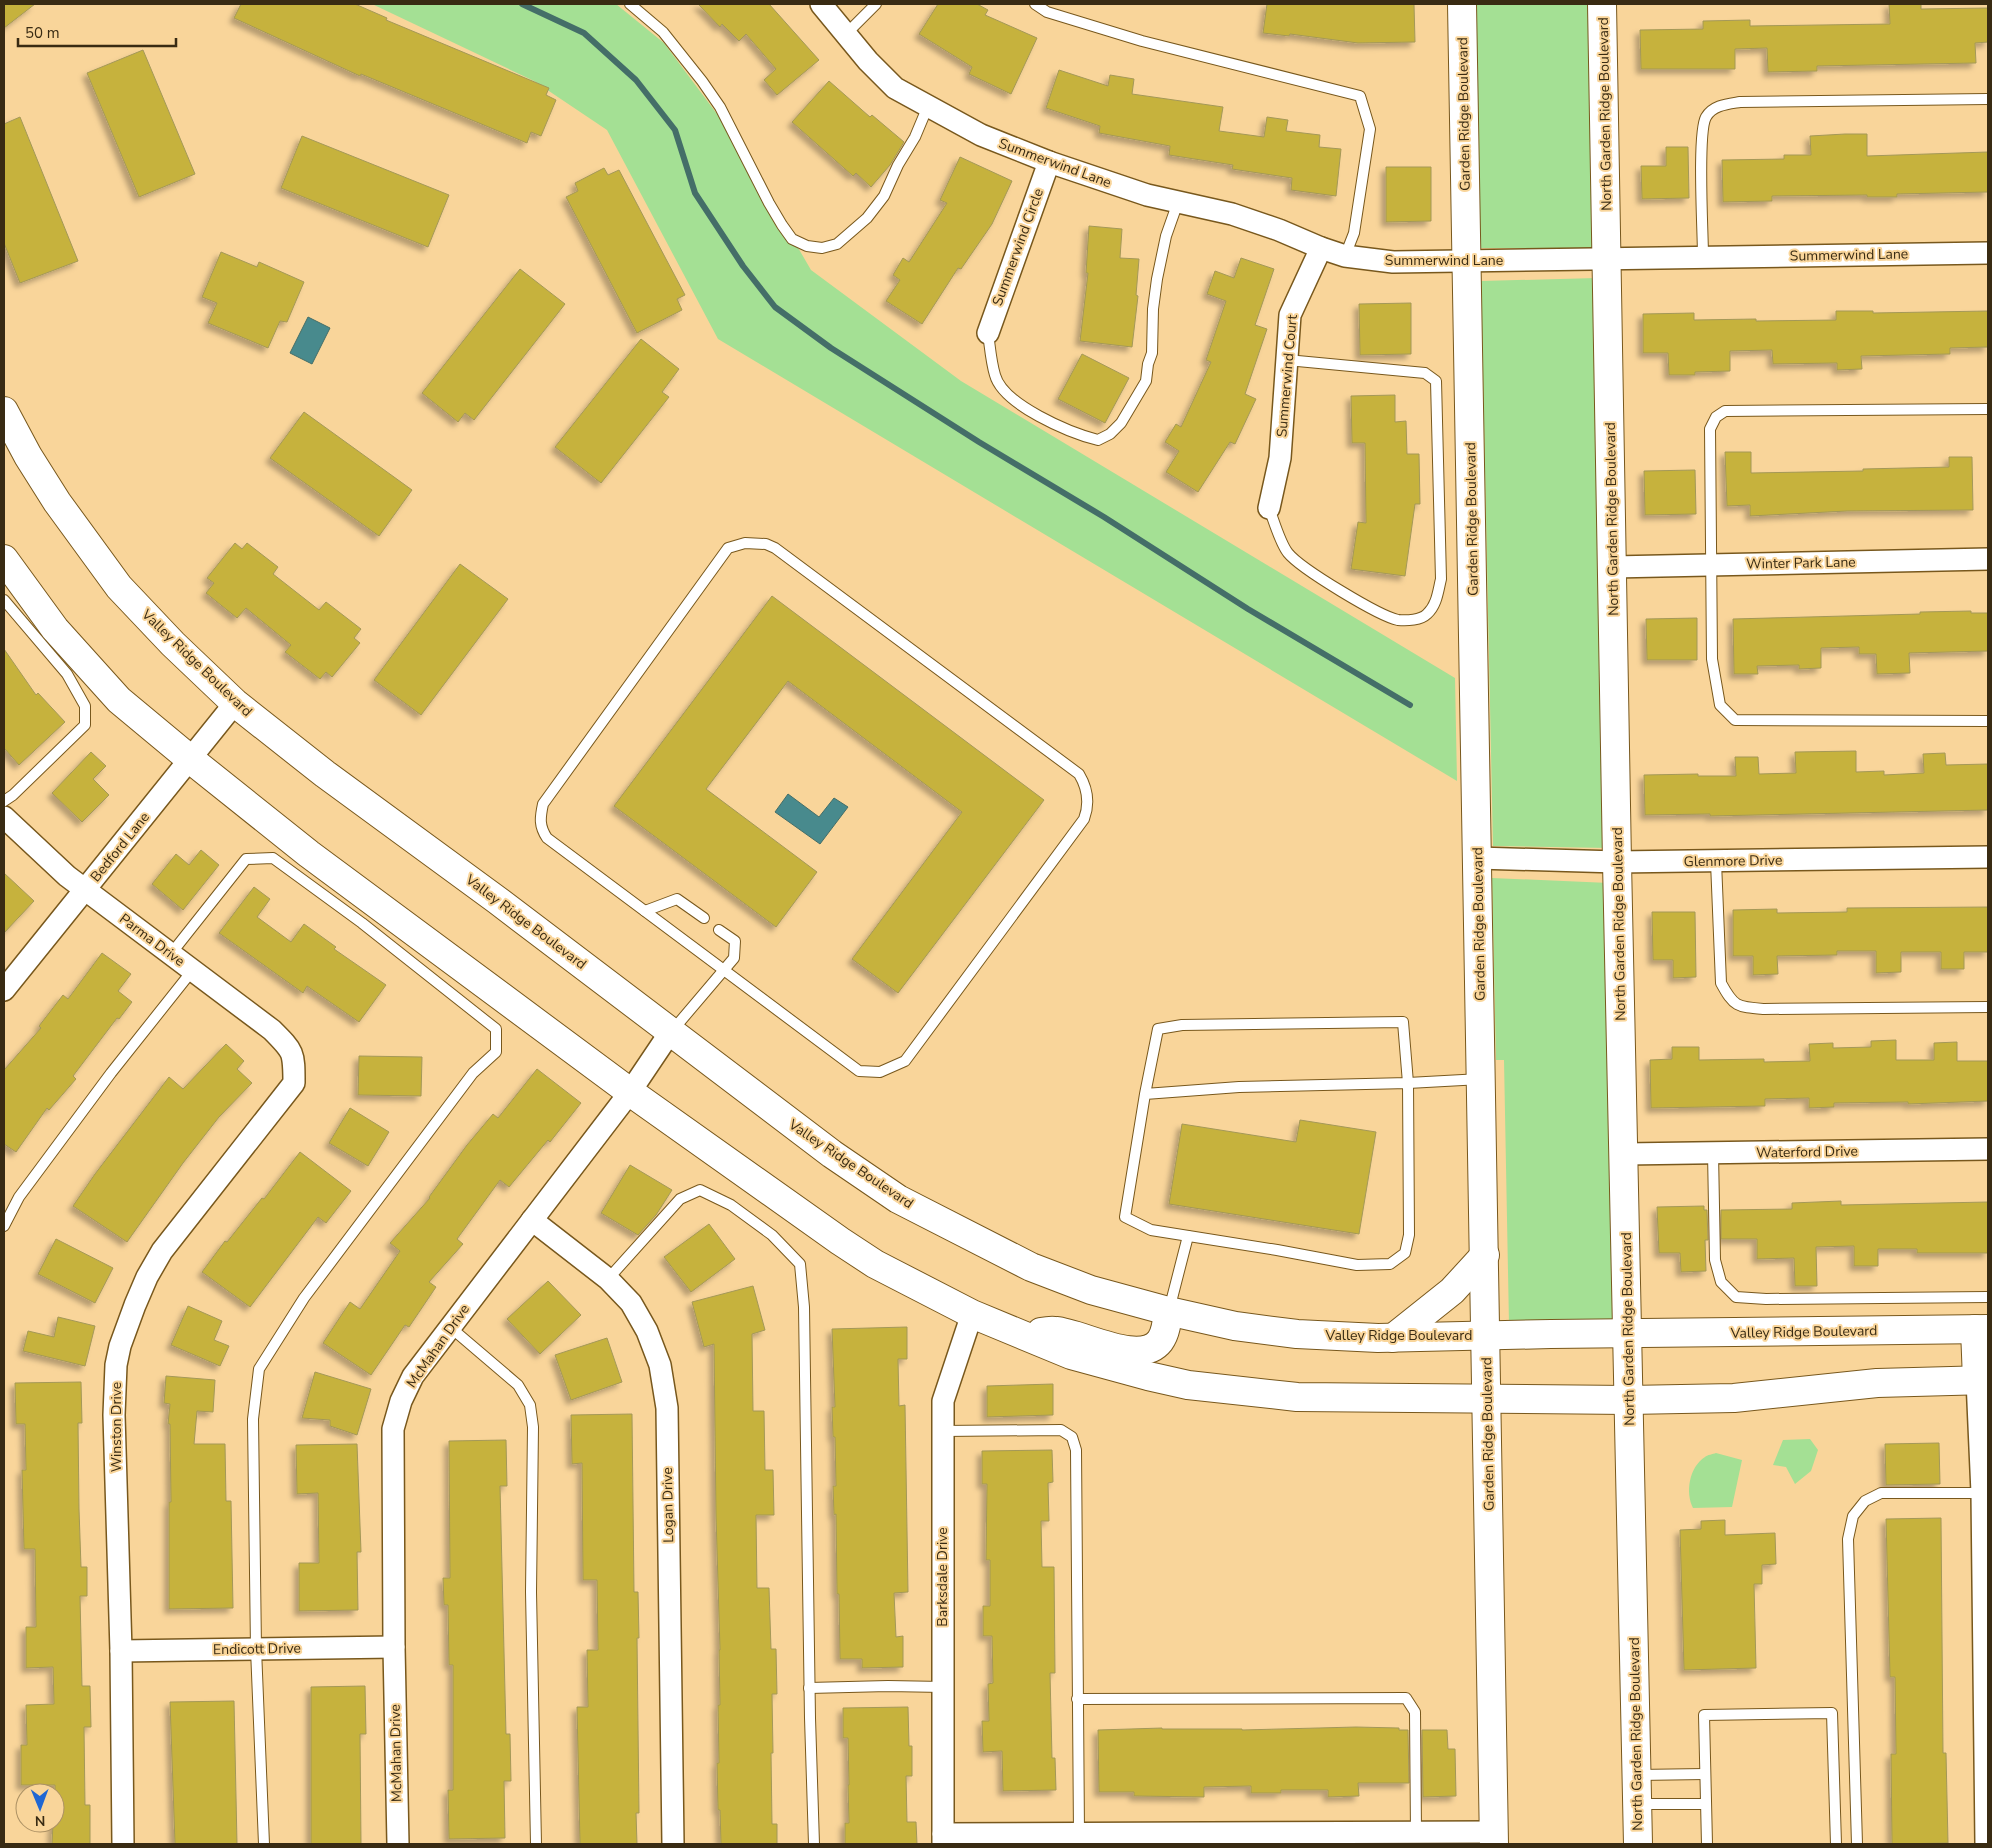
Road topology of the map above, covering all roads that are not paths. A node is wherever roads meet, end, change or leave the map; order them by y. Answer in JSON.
{"nodes":[{"id":1,"x":630,"y":4,"type":"edge"},
{"id":2,"x":821,"y":4,"type":"edge"},
{"id":3,"x":876,"y":4,"type":"edge"},
{"id":4,"x":1035,"y":4,"type":"edge"},
{"id":5,"x":1462,"y":4,"type":"edge"},
{"id":6,"x":1602,"y":4,"type":"edge"},
{"id":7,"x":846,"y":34,"type":"junction"},
{"id":8,"x":1988,"y":99,"type":"edge"},
{"id":9,"x":928,"y":106,"type":"junction"},
{"id":10,"x":1049,"y":162,"type":"junction"},
{"id":11,"x":1178,"y":202,"type":"junction"},
{"id":12,"x":1321,"y":248,"type":"junction"},
{"id":13,"x":1988,"y":253,"type":"edge"},
{"id":14,"x":1345,"y":256,"type":"junction"},
{"id":15,"x":1703,"y":256,"type":"junction"},
{"id":16,"x":1608,"y":258,"type":"junction"},
{"id":17,"x":1467,"y":260,"type":"junction"},
{"id":18,"x":988,"y":333,"type":"joint"},
{"id":19,"x":1287,"y":360,"type":"junction"},
{"id":20,"x":1988,"y":409,"type":"edge"},
{"id":21,"x":4,"y":411,"type":"edge"},
{"id":22,"x":1269,"y":508,"type":"joint"},
{"id":23,"x":4,"y":559,"type":"edge"},
{"id":24,"x":1988,"y":559,"type":"edge"},
{"id":25,"x":1712,"y":565,"type":"junction"},
{"id":26,"x":1614,"y":567,"type":"junction"},
{"id":27,"x":4,"y":600,"type":"edge"},
{"id":28,"x":235,"y":703,"type":"junction"},
{"id":29,"x":1988,"y":721,"type":"edge"},
{"id":30,"x":190,"y":759,"type":"junction"},
{"id":31,"x":4,"y":801,"type":"edge"},
{"id":32,"x":4,"y":817,"type":"edge"},
{"id":33,"x":1988,"y":857,"type":"edge"},
{"id":34,"x":1478,"y":858,"type":"junction"},
{"id":35,"x":1617,"y":862,"type":"junction"},
{"id":36,"x":1716,"y":862,"type":"junction"},
{"id":37,"x":85,"y":890,"type":"junction"},
{"id":38,"x":645,"y":911,"type":"junction"},
{"id":39,"x":704,"y":918,"type":"dead end"},
{"id":40,"x":719,"y":930,"type":"dead end"},
{"id":41,"x":170,"y":954,"type":"junction"},
{"id":42,"x":724,"y":970,"type":"junction"},
{"id":43,"x":192,"y":971,"type":"junction"},
{"id":44,"x":4,"y":990,"type":"edge"},
{"id":45,"x":1988,"y":1007,"type":"edge"},
{"id":46,"x":671,"y":1031,"type":"junction"},
{"id":47,"x":294,"y":1064,"type":"joint"},
{"id":48,"x":1482,"y":1079,"type":"junction"},
{"id":49,"x":1408,"y":1083,"type":"junction"},
{"id":50,"x":630,"y":1092,"type":"junction"},
{"id":51,"x":1145,"y":1094,"type":"junction"},
{"id":52,"x":1988,"y":1149,"type":"edge"},
{"id":53,"x":1713,"y":1153,"type":"junction"},
{"id":54,"x":1625,"y":1154,"type":"junction"},
{"id":55,"x":532,"y":1220,"type":"junction"},
{"id":56,"x":4,"y":1226,"type":"edge"},
{"id":57,"x":1188,"y":1236,"type":"junction"},
{"id":58,"x":1485,"y":1255,"type":"junction"},
{"id":59,"x":608,"y":1279,"type":"junction"},
{"id":60,"x":1988,"y":1297,"type":"edge"},
{"id":61,"x":1168,"y":1311,"type":"junction"},
{"id":62,"x":972,"y":1314,"type":"junction"},
{"id":63,"x":450,"y":1327,"type":"junction"},
{"id":64,"x":1982,"y":1329,"type":"edge"},
{"id":65,"x":1019,"y":1333,"type":"junction"},
{"id":66,"x":1628,"y":1334,"type":"junction"},
{"id":67,"x":1486,"y":1335,"type":"junction"},
{"id":68,"x":1393,"y":1338,"type":"junction"},
{"id":69,"x":1982,"y":1380,"type":"edge"},
{"id":70,"x":1488,"y":1399,"type":"junction"},
{"id":71,"x":1630,"y":1400,"type":"junction"},
{"id":72,"x":942,"y":1431,"type":"junction"},
{"id":73,"x":1982,"y":1493,"type":"junction"},
{"id":74,"x":1986,"y":1555,"type":"edge"},
{"id":75,"x":394,"y":1648,"type":"junction"},
{"id":76,"x":256,"y":1649,"type":"junction"},
{"id":77,"x":121,"y":1651,"type":"junction"},
{"id":78,"x":809,"y":1688,"type":"junction"},
{"id":79,"x":942,"y":1688,"type":"junction"},
{"id":80,"x":1077,"y":1699,"type":"junction"},
{"id":81,"x":1705,"y":1774,"type":"junction"},
{"id":82,"x":1637,"y":1775,"type":"junction"},
{"id":83,"x":1637,"y":1804,"type":"junction"},
{"id":84,"x":1706,"y":1804,"type":"junction"},
{"id":85,"x":1079,"y":1833,"type":"junction"},
{"id":86,"x":1416,"y":1833,"type":"junction"},
{"id":87,"x":1494,"y":1838,"type":"edge"},
{"id":88,"x":943,"y":1839,"type":"edge"},
{"id":89,"x":1332,"y":1839,"type":"edge"},
{"id":90,"x":123,"y":1844,"type":"edge"},
{"id":91,"x":264,"y":1844,"type":"edge"},
{"id":92,"x":398,"y":1844,"type":"edge"},
{"id":93,"x":536,"y":1844,"type":"edge"},
{"id":94,"x":672,"y":1844,"type":"edge"},
{"id":95,"x":814,"y":1844,"type":"edge"},
{"id":96,"x":1638,"y":1844,"type":"edge"},
{"id":97,"x":1707,"y":1844,"type":"edge"},
{"id":98,"x":1836,"y":1844,"type":"edge"},
{"id":99,"x":1857,"y":1844,"type":"edge"},
{"id":100,"x":1986,"y":1844,"type":"edge"}],
"edges":[{"from":1,"to":9,"type":"lane"},
{"from":2,"to":7,"type":"street","name":"Summerwind Lane"},
{"from":3,"to":7,"type":"lane"},
{"from":4,"to":14,"type":"lane"},
{"from":5,"to":17,"type":"main road","name":"Garden Ridge Boulevard"},
{"from":6,"to":16,"type":"main road","name":"North Garden Ridge Boulevard"},
{"from":7,"to":9,"type":"street","name":"Summerwind Lane"},
{"from":8,"to":15,"type":"lane"},
{"from":9,"to":10,"type":"street","name":"Summerwind Lane"},
{"from":10,"to":11,"type":"street","name":"Summerwind Lane"},
{"from":10,"to":18,"type":"street","name":"Summerwind Circle"},
{"from":11,"to":12,"type":"street","name":"Summerwind Lane"},
{"from":11,"to":18,"type":"lane"},
{"from":12,"to":14,"type":"street","name":"Summerwind Lane"},
{"from":12,"to":19,"type":"street","name":"Summerwind Court"},
{"from":13,"to":15,"type":"street","name":"Summerwind Lane"},
{"from":14,"to":17,"type":"street","name":"Summerwind Lane"},
{"from":15,"to":16,"type":"street","name":"Summerwind Lane"},
{"from":16,"to":17,"type":"street","name":"Summerwind Lane"},
{"from":16,"to":26,"type":"main road","name":"North Garden Ridge Boulevard"},
{"from":17,"to":34,"type":"main road","name":"Garden Ridge Boulevard"},
{"from":19,"to":22,"type":"street","name":"Summerwind Court"},
{"from":19,"to":22,"type":"lane"},
{"from":20,"to":25,"type":"lane"},
{"from":21,"to":28,"type":"main road","name":"Valley Ridge Boulevard"},
{"from":23,"to":30,"type":"main road"},
{"from":24,"to":25,"type":"street","name":"Winter Park Lane"},
{"from":25,"to":26,"type":"street","name":"Winter Park Lane"},
{"from":25,"to":29,"type":"lane"},
{"from":26,"to":35,"type":"main road","name":"North Garden Ridge Boulevard"},
{"from":27,"to":31,"type":"lane"},
{"from":28,"to":30,"type":"street","name":"Bedford Lane"},
{"from":28,"to":46,"type":"main road","name":"Valley Ridge Boulevard"},
{"from":30,"to":37,"type":"street","name":"Bedford Lane"},
{"from":30,"to":50,"type":"main road"},
{"from":32,"to":37,"type":"street","name":"Parma Drive"},
{"from":33,"to":36,"type":"street","name":"Glenmore Drive"},
{"from":34,"to":35,"type":"street","name":"Glenmore Drive"},
{"from":34,"to":48,"type":"main road","name":"Garden Ridge Boulevard"},
{"from":35,"to":36,"type":"street","name":"Glenmore Drive"},
{"from":35,"to":54,"type":"main road","name":"North Garden Ridge Boulevard"},
{"from":36,"to":45,"type":"lane"},
{"from":37,"to":41,"type":"street","name":"Parma Drive"},
{"from":37,"to":44,"type":"street","name":"Bedford Lane"},
{"from":38,"to":39,"type":"lane"},
{"from":38,"to":42,"type":"lane"},
{"from":38,"to":42,"type":"lane"},
{"from":40,"to":42,"type":"lane"},
{"from":41,"to":43,"type":"street","name":"Parma Drive"},
{"from":41,"to":76,"type":"lane"},
{"from":42,"to":46,"type":"lane"},
{"from":43,"to":47,"type":"street","name":"Parma Drive"},
{"from":43,"to":56,"type":"lane"},
{"from":46,"to":50,"type":"street","name":"McMahan Drive"},
{"from":46,"to":61,"type":"main road","name":"Valley Ridge Boulevard"},
{"from":47,"to":77,"type":"street","name":"Winston Drive"},
{"from":48,"to":49,"type":"lane"},
{"from":48,"to":58,"type":"main road","name":"Garden Ridge Boulevard"},
{"from":49,"to":51,"type":"lane"},
{"from":49,"to":51,"type":"lane"},
{"from":49,"to":57,"type":"lane"},
{"from":50,"to":55,"type":"street","name":"McMahan Drive"},
{"from":50,"to":62,"type":"main road"},
{"from":51,"to":57,"type":"lane"},
{"from":52,"to":53,"type":"street","name":"Waterford Drive"},
{"from":53,"to":54,"type":"street","name":"Waterford Drive"},
{"from":53,"to":60,"type":"lane"},
{"from":54,"to":66,"type":"main road","name":"North Garden Ridge Boulevard"},
{"from":55,"to":59,"type":"street","name":"Logan Drive"},
{"from":55,"to":63,"type":"street","name":"McMahan Drive"},
{"from":57,"to":61,"type":"lane"},
{"from":58,"to":67,"type":"main road","name":"Garden Ridge Boulevard"},
{"from":58,"to":68,"type":"main road"},
{"from":59,"to":78,"type":"lane"},
{"from":59,"to":94,"type":"street","name":"Logan Drive"},
{"from":61,"to":65,"type":"main road"},
{"from":61,"to":68,"type":"main road","name":"Valley Ridge Boulevard"},
{"from":62,"to":65,"type":"main road"},
{"from":62,"to":72,"type":"street","name":"Barksdale Drive"},
{"from":63,"to":75,"type":"street","name":"McMahan Drive"},
{"from":63,"to":93,"type":"lane"},
{"from":64,"to":66,"type":"main road","name":"Valley Ridge Boulevard"},
{"from":64,"to":69,"type":"main road"},
{"from":65,"to":70,"type":"main road"},
{"from":66,"to":67,"type":"main road","name":"Valley Ridge Boulevard"},
{"from":66,"to":71,"type":"main road","name":"North Garden Ridge Boulevard"},
{"from":67,"to":68,"type":"main road","name":"Valley Ridge Boulevard"},
{"from":67,"to":70,"type":"main road","name":"Garden Ridge Boulevard"},
{"from":69,"to":71,"type":"main road"},
{"from":69,"to":73,"type":"street"},
{"from":70,"to":71,"type":"main road"},
{"from":70,"to":87,"type":"main road","name":"Garden Ridge Boulevard"},
{"from":71,"to":82,"type":"main road","name":"North Garden Ridge Boulevard"},
{"from":72,"to":79,"type":"street","name":"Barksdale Drive"},
{"from":72,"to":80,"type":"lane"},
{"from":73,"to":74,"type":"street"},
{"from":73,"to":99,"type":"lane"},
{"from":74,"to":100,"type":"street"},
{"from":75,"to":76,"type":"street","name":"Endicott Drive"},
{"from":75,"to":92,"type":"street","name":"McMahan Drive"},
{"from":76,"to":77,"type":"street","name":"Endicott Drive"},
{"from":76,"to":91,"type":"lane"},
{"from":77,"to":90,"type":"street","name":"Winston Drive"},
{"from":78,"to":79,"type":"lane"},
{"from":78,"to":95,"type":"lane"},
{"from":79,"to":88,"type":"street","name":"Barksdale Drive"},
{"from":80,"to":85,"type":"lane"},
{"from":80,"to":86,"type":"lane"},
{"from":81,"to":82,"type":"lane"},
{"from":81,"to":84,"type":"lane"},
{"from":81,"to":98,"type":"lane"},
{"from":82,"to":83,"type":"main road","name":"North Garden Ridge Boulevard"},
{"from":83,"to":84,"type":"lane"},
{"from":83,"to":96,"type":"main road","name":"North Garden Ridge Boulevard"},
{"from":84,"to":97,"type":"lane"},
{"from":85,"to":88,"type":"street"},
{"from":85,"to":89,"type":"street"},
{"from":86,"to":87,"type":"street"},
{"from":86,"to":89,"type":"street"}]}
